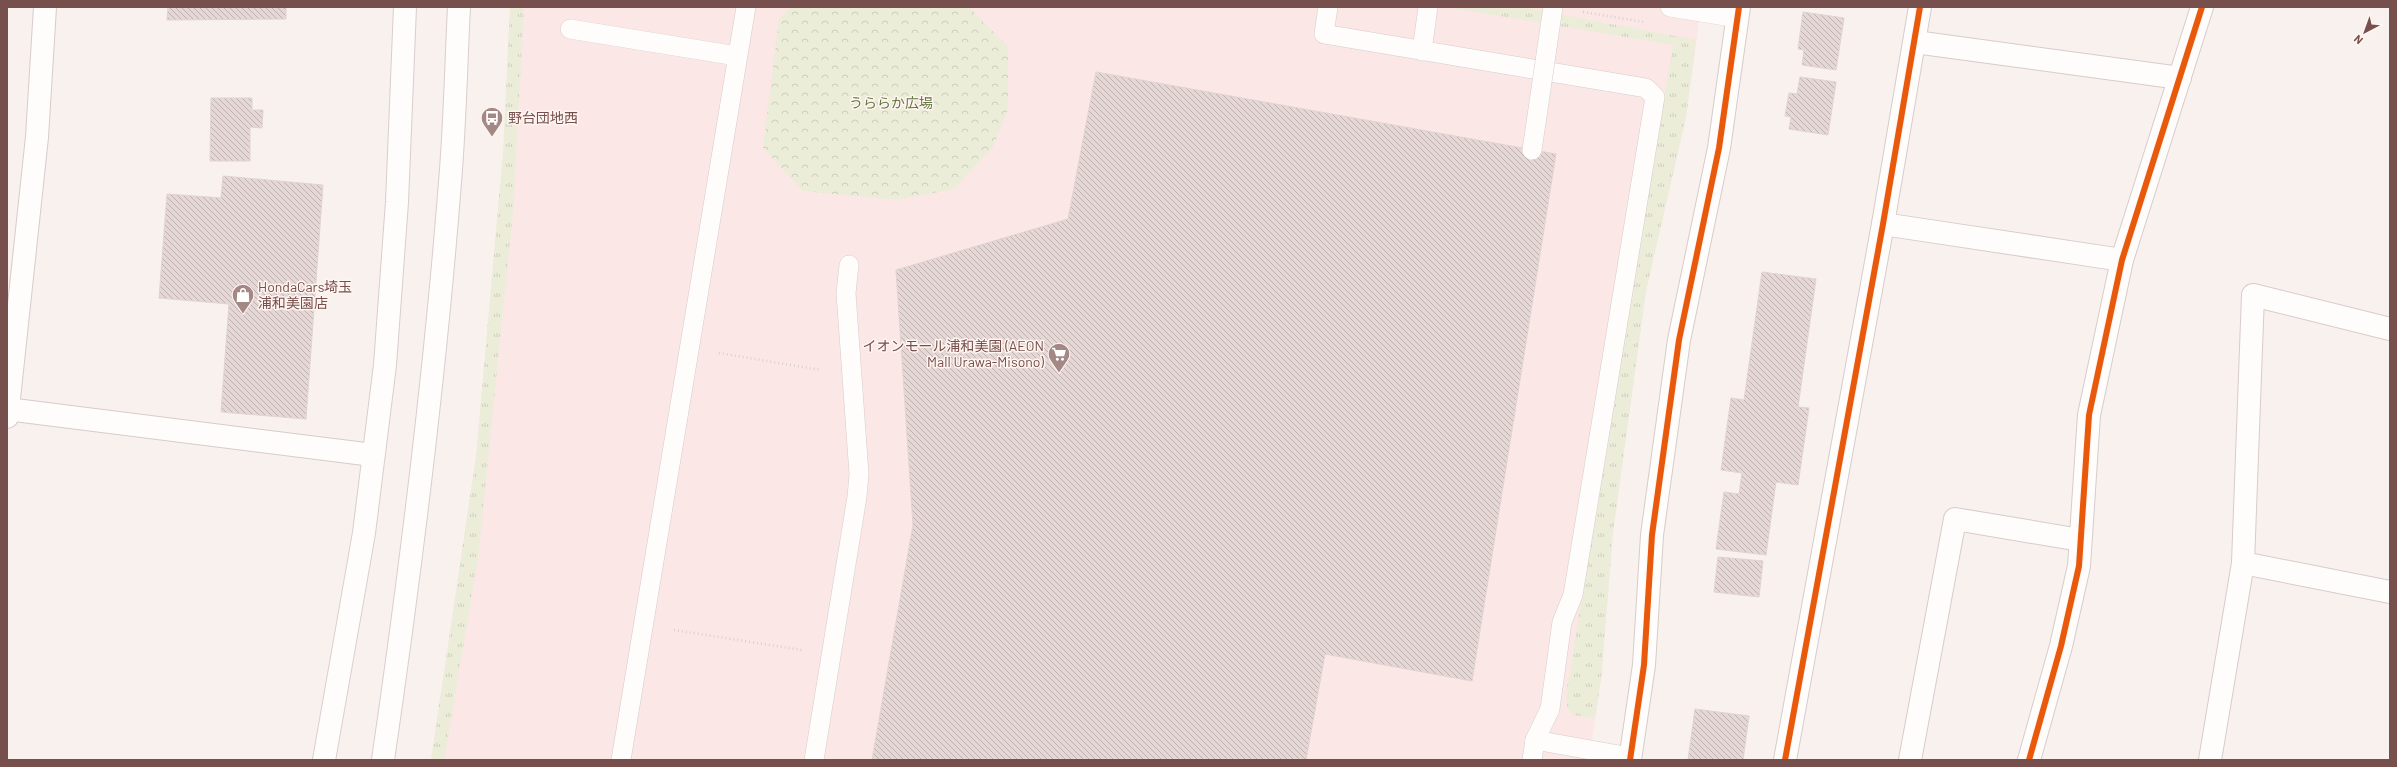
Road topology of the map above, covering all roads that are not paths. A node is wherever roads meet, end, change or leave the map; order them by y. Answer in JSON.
{"nodes":[{"id":1,"x":45,"y":7,"type":"edge"},
{"id":2,"x":405,"y":7,"type":"edge"},
{"id":3,"x":459,"y":7,"type":"edge"},
{"id":4,"x":746,"y":7,"type":"edge"},
{"id":5,"x":1328,"y":7,"type":"edge"},
{"id":6,"x":1428,"y":7,"type":"edge"},
{"id":7,"x":1553,"y":7,"type":"edge"},
{"id":8,"x":1670,"y":7,"type":"edge"},
{"id":9,"x":1920,"y":7,"type":"edge"},
{"id":10,"x":2202,"y":7,"type":"edge"},
{"id":11,"x":1739,"y":13,"type":"edge"},
{"id":12,"x":570,"y":29,"type":"dead end"},
{"id":13,"x":1914,"y":42,"type":"junction"},
{"id":14,"x":1422,"y":51,"type":"junction"},
{"id":15,"x":737,"y":56,"type":"junction"},
{"id":16,"x":2180,"y":78,"type":"junction"},
{"id":17,"x":1532,"y":150,"type":"dead end"},
{"id":18,"x":1883,"y":224,"type":"junction"},
{"id":19,"x":2122,"y":260,"type":"junction"},
{"id":20,"x":849,"y":265,"type":"dead end"},
{"id":21,"x":2390,"y":329,"type":"edge"},
{"id":22,"x":7,"y":412,"type":"edge"},
{"id":23,"x":373,"y":455,"type":"junction"},
{"id":24,"x":2080,"y":540,"type":"junction"},
{"id":25,"x":2243,"y":563,"type":"junction"},
{"id":26,"x":2390,"y":592,"type":"edge"},
{"id":27,"x":1536,"y":740,"type":"junction"},
{"id":28,"x":1630,"y":758,"type":"edge"},
{"id":29,"x":324,"y":760,"type":"edge"},
{"id":30,"x":383,"y":760,"type":"edge"},
{"id":31,"x":621,"y":760,"type":"edge"},
{"id":32,"x":814,"y":760,"type":"edge"},
{"id":33,"x":1532,"y":760,"type":"edge"},
{"id":34,"x":1786,"y":760,"type":"edge"},
{"id":35,"x":1910,"y":760,"type":"edge"},
{"id":36,"x":2029,"y":760,"type":"edge"},
{"id":37,"x":2210,"y":760,"type":"edge"}],
"edges":[{"from":1,"to":22,"type":"street"},
{"from":2,"to":23,"type":"street"},
{"from":3,"to":30,"type":"street"},
{"from":4,"to":15,"type":"lane"},
{"from":5,"to":14,"type":"lane"},
{"from":6,"to":14,"type":"lane"},
{"from":7,"to":17,"type":"lane","bridge":true},
{"from":8,"to":11,"type":"lane"},
{"from":9,"to":13,"type":"street"},
{"from":10,"to":16,"type":"street"},
{"from":11,"to":28,"type":"street"},
{"from":12,"to":15,"type":"lane"},
{"from":13,"to":16,"type":"street"},
{"from":13,"to":18,"type":"street"},
{"from":14,"to":27,"type":"lane"},
{"from":15,"to":31,"type":"lane"},
{"from":16,"to":19,"type":"street"},
{"from":18,"to":19,"type":"street"},
{"from":18,"to":34,"type":"street"},
{"from":19,"to":24,"type":"street"},
{"from":20,"to":32,"type":"lane"},
{"from":21,"to":25,"type":"street"},
{"from":22,"to":23,"type":"street"},
{"from":23,"to":29,"type":"street"},
{"from":24,"to":35,"type":"street"},
{"from":24,"to":36,"type":"street"},
{"from":25,"to":26,"type":"street"},
{"from":25,"to":37,"type":"street"},
{"from":27,"to":28,"type":"lane"},
{"from":27,"to":33,"type":"lane"}]}
